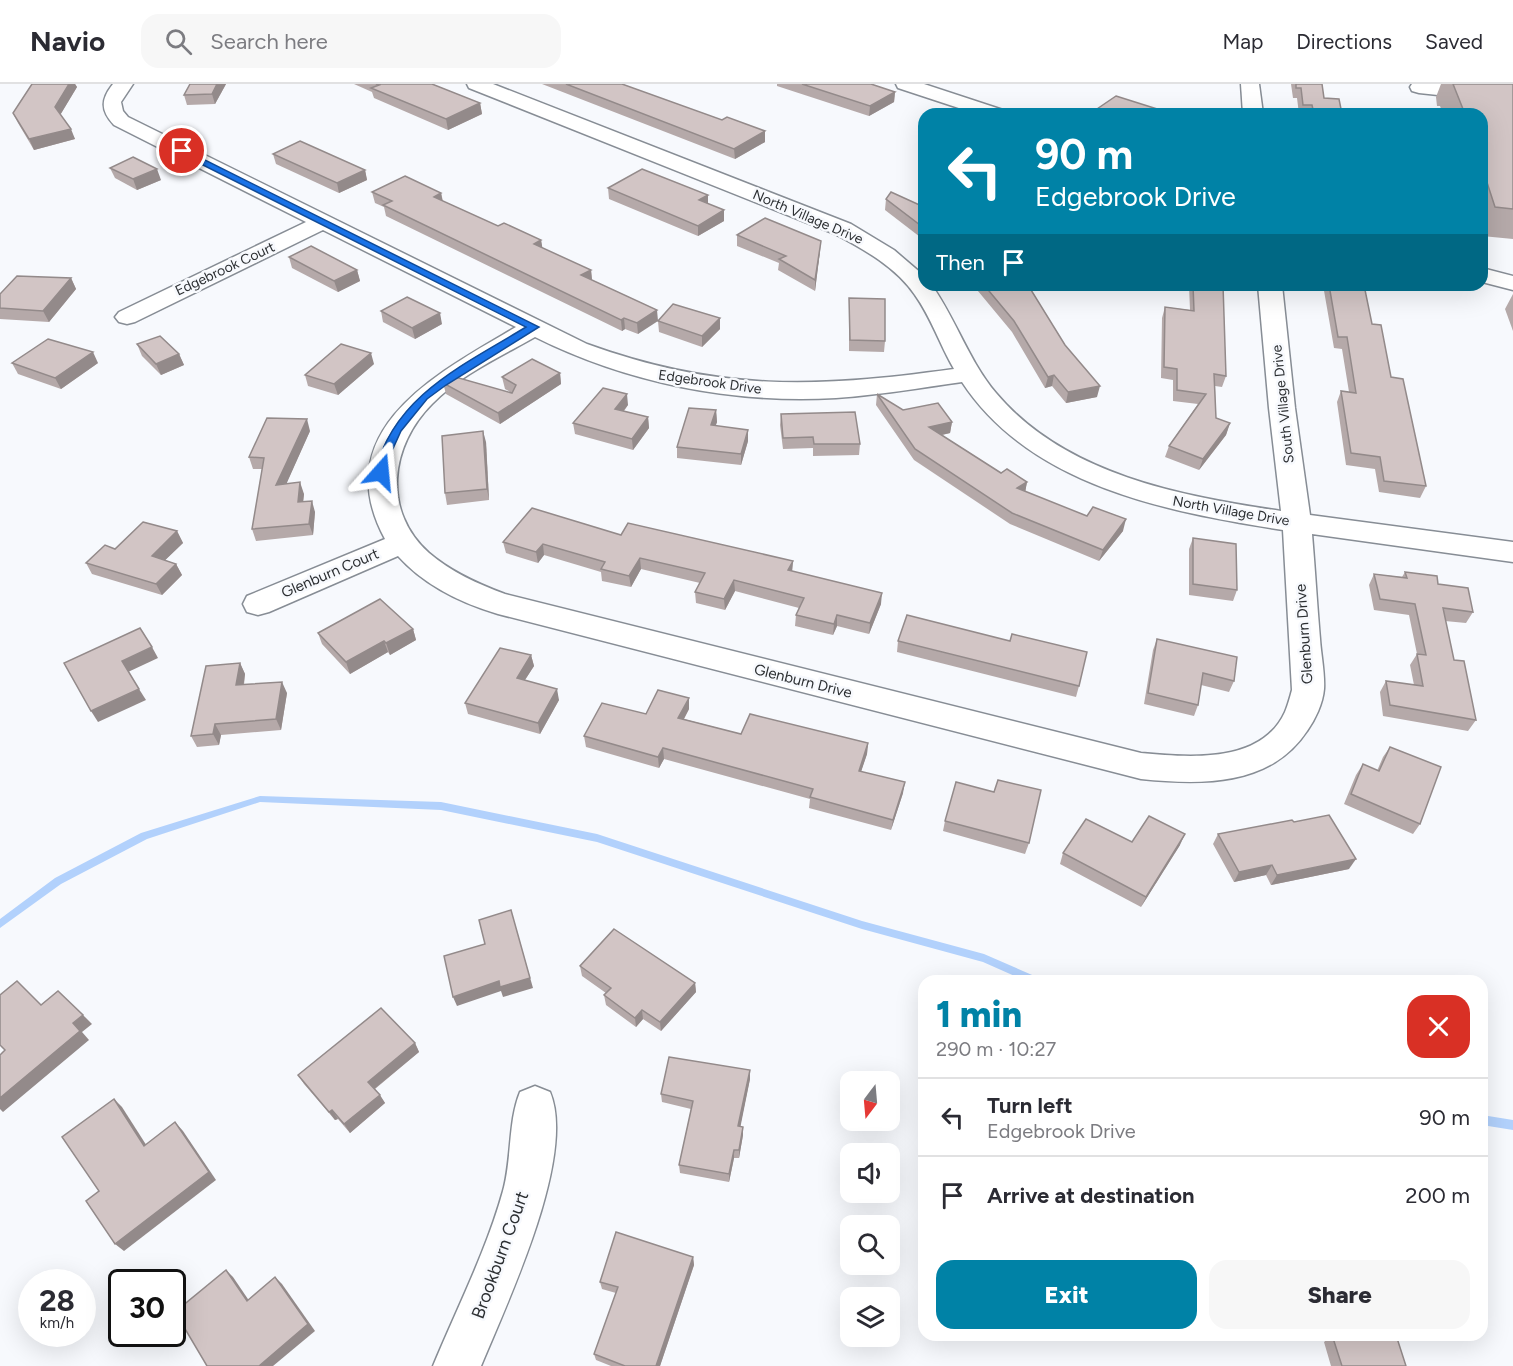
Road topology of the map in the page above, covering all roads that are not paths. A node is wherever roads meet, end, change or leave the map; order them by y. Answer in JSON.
{"nodes":[{"id":1,"x":124,"y":84,"type":"edge"},
{"id":2,"x":476,"y":84,"type":"edge"},
{"id":3,"x":905,"y":84,"type":"edge"},
{"id":4,"x":1250,"y":84,"type":"edge"},
{"id":5,"x":1419,"y":87,"type":"dead end"},
{"id":6,"x":1513,"y":97,"type":"edge"},
{"id":7,"x":978,"y":108,"type":"edge"},
{"id":8,"x":1252,"y":108,"type":"edge"},
{"id":9,"x":322,"y":222,"type":"junction"},
{"id":10,"x":1488,"y":276,"type":"edge"},
{"id":11,"x":1513,"y":283,"type":"edge"},
{"id":12,"x":918,"y":284,"type":"edge"},
{"id":13,"x":925,"y":291,"type":"edge"},
{"id":14,"x":1271,"y":291,"type":"edge"},
{"id":15,"x":127,"y":317,"type":"dead end"},
{"id":16,"x":534,"y":327,"type":"junction"},
{"id":17,"x":969,"y":374,"type":"junction"},
{"id":18,"x":1297,"y":523,"type":"junction"},
{"id":19,"x":402,"y":543,"type":"junction"},
{"id":20,"x":1513,"y":552,"type":"edge"},
{"id":21,"x":258,"y":604,"type":"dead end"},
{"id":22,"x":535,"y":1106,"type":"dead end"},
{"id":23,"x":457,"y":1366,"type":"edge"}],
"edges":[{"from":1,"to":9,"type":"street","name":"Edgebrook Drive"},
{"from":2,"to":12,"type":"street","name":"North Village Drive"},
{"from":3,"to":7,"type":"street"},
{"from":4,"to":8,"type":"street"},
{"from":5,"to":6,"type":"street"},
{"from":9,"to":15,"type":"street","name":"Edgebrook Court"},
{"from":9,"to":16,"type":"street","name":"Edgebrook Drive"},
{"from":10,"to":11,"type":"street"},
{"from":13,"to":17,"type":"street","name":"North Village Drive"},
{"from":14,"to":18,"type":"street","name":"South Village Drive"},
{"from":16,"to":17,"type":"street","name":"Edgebrook Drive"},
{"from":16,"to":19,"type":"street","name":"Glenburn Drive"},
{"from":17,"to":18,"type":"street","name":"North Village Drive"},
{"from":18,"to":19,"type":"street","name":"Glenburn Drive"},
{"from":18,"to":20,"type":"street","name":"North Village Drive"},
{"from":19,"to":21,"type":"street","name":"Glenburn Court"},
{"from":22,"to":23,"type":"street","name":"Brookburn Court"}]}
